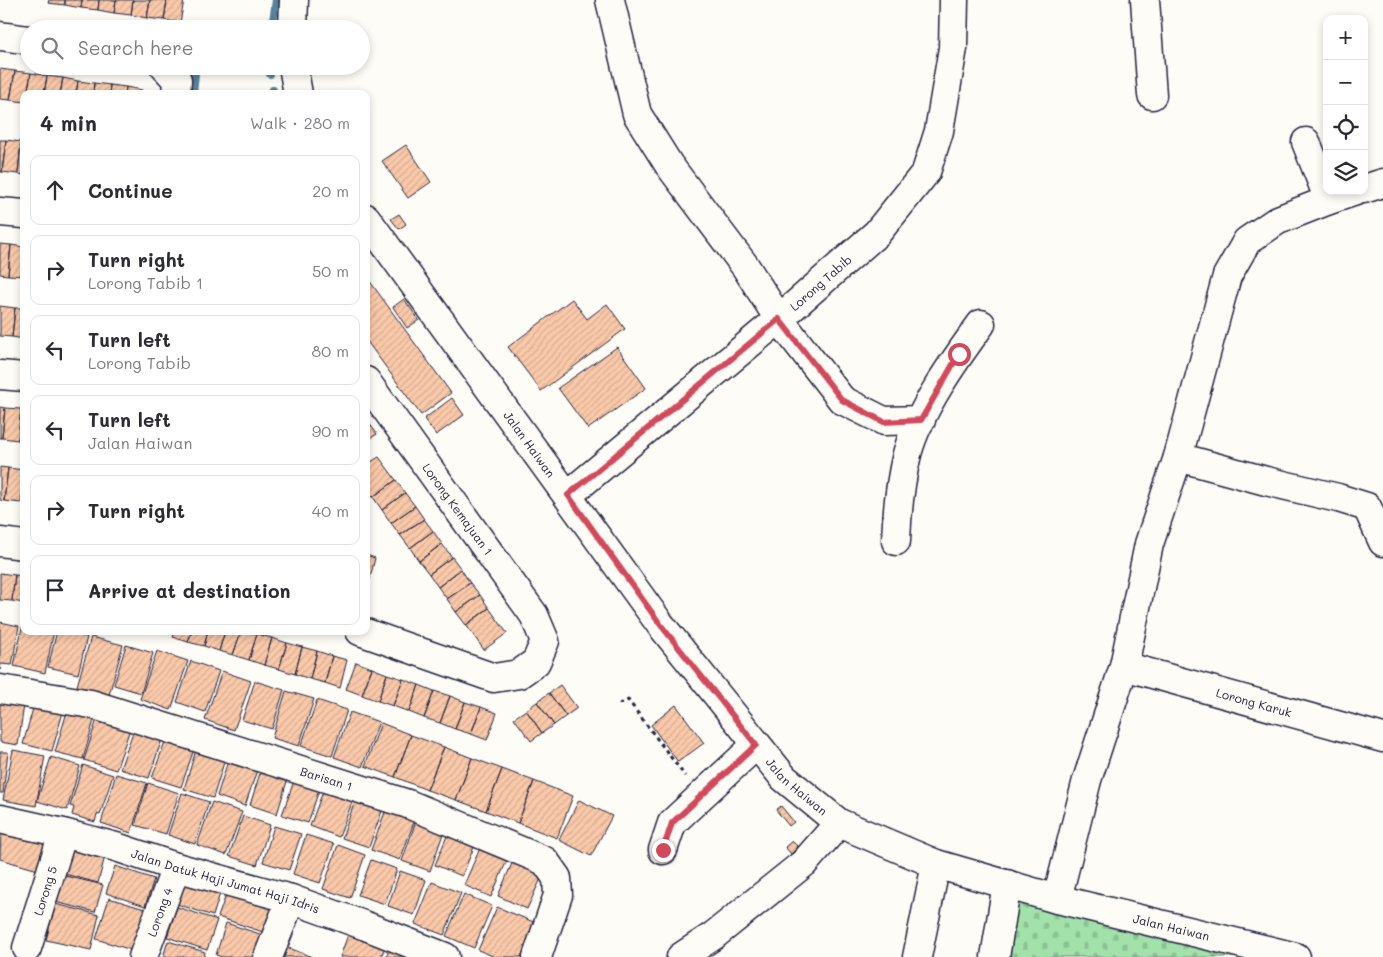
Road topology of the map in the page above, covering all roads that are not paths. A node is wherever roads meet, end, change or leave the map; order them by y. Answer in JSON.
{"nodes":[{"id":1,"x":294,"y":0,"type":"edge"},
{"id":2,"x":610,"y":0,"type":"edge"},
{"id":3,"x":954,"y":0,"type":"edge"},
{"id":4,"x":1145,"y":0,"type":"edge"},
{"id":5,"x":293,"y":20,"type":"edge"},
{"id":6,"x":0,"y":36,"type":"edge"},
{"id":7,"x":20,"y":39,"type":"edge"},
{"id":8,"x":295,"y":75,"type":"edge"},
{"id":9,"x":297,"y":90,"type":"edge"},
{"id":10,"x":1152,"y":96,"type":"dead end"},
{"id":11,"x":1306,"y":142,"type":"dead end"},
{"id":12,"x":1383,"y":183,"type":"edge"},
{"id":13,"x":1368,"y":188,"type":"edge"},
{"id":14,"x":1344,"y":195,"type":"edge"},
{"id":15,"x":1329,"y":200,"type":"junction"},
{"id":16,"x":0,"y":212,"type":"edge"},
{"id":17,"x":20,"y":214,"type":"edge"},
{"id":18,"x":370,"y":230,"type":"edge"},
{"id":19,"x":779,"y":319,"type":"junction"},
{"id":20,"x":981,"y":324,"type":"dead end"},
{"id":21,"x":0,"y":375,"type":"edge"},
{"id":22,"x":20,"y":377,"type":"edge"},
{"id":23,"x":370,"y":387,"type":"edge"},
{"id":24,"x":921,"y":420,"type":"junction"},
{"id":25,"x":1178,"y":457,"type":"junction"},
{"id":26,"x":568,"y":495,"type":"junction"},
{"id":27,"x":896,"y":541,"type":"dead end"},
{"id":28,"x":0,"y":542,"type":"edge"},
{"id":29,"x":1383,"y":542,"type":"edge"},
{"id":30,"x":20,"y":544,"type":"edge"},
{"id":31,"x":370,"y":635,"type":"edge"},
{"id":32,"x":1124,"y":666,"type":"junction"},
{"id":33,"x":0,"y":689,"type":"edge"},
{"id":34,"x":1383,"y":738,"type":"edge"},
{"id":35,"x":756,"y":745,"type":"junction"},
{"id":36,"x":0,"y":819,"type":"edge"},
{"id":37,"x":839,"y":823,"type":"junction"},
{"id":38,"x":63,"y":833,"type":"junction"},
{"id":39,"x":663,"y":850,"type":"dead end"},
{"id":40,"x":936,"y":864,"type":"junction"},
{"id":41,"x":176,"y":867,"type":"junction"},
{"id":42,"x":1007,"y":884,"type":"junction"},
{"id":43,"x":291,"y":899,"type":"junction"},
{"id":44,"x":1057,"y":899,"type":"junction"},
{"id":45,"x":27,"y":948,"type":"dead end"},
{"id":46,"x":143,"y":957,"type":"edge"},
{"id":47,"x":268,"y":957,"type":"edge"},
{"id":48,"x":445,"y":957,"type":"edge"},
{"id":49,"x":537,"y":957,"type":"edge"},
{"id":50,"x":681,"y":957,"type":"edge"},
{"id":51,"x":917,"y":957,"type":"edge"},
{"id":52,"x":995,"y":957,"type":"edge"},
{"id":53,"x":1296,"y":957,"type":"edge"}],
"edges":[{"from":1,"to":5,"type":"street"},
{"from":2,"to":19,"type":"street"},
{"from":3,"to":19,"type":"street","name":"Lorong Tabib"},
{"from":4,"to":10,"type":"street"},
{"from":6,"to":7,"type":"street"},
{"from":8,"to":9,"type":"street"},
{"from":11,"to":15,"type":"street"},
{"from":12,"to":13,"type":"street"},
{"from":14,"to":15,"type":"street"},
{"from":15,"to":25,"type":"street"},
{"from":16,"to":17,"type":"street"},
{"from":18,"to":26,"type":"street","name":"Jalan Haiwan"},
{"from":19,"to":24,"type":"street"},
{"from":19,"to":26,"type":"street","name":"Lorong Tabib"},
{"from":20,"to":24,"type":"street"},
{"from":21,"to":22,"type":"street"},
{"from":23,"to":31,"type":"street","name":"Lorong Kemajuan 1"},
{"from":24,"to":27,"type":"street"},
{"from":25,"to":29,"type":"street"},
{"from":25,"to":32,"type":"street"},
{"from":26,"to":35,"type":"street","name":"Jalan Haiwan"},
{"from":28,"to":30,"type":"street"},
{"from":32,"to":34,"type":"street","name":"Lorong Karuk"},
{"from":32,"to":44,"type":"street"},
{"from":33,"to":49,"type":"street","name":"Barisan 1"},
{"from":35,"to":37,"type":"street","name":"Jalan Haiwan"},
{"from":35,"to":39,"type":"street"},
{"from":36,"to":38,"type":"street","name":"Jalan Datuk Haji Jumat Haji Idris"},
{"from":37,"to":40,"type":"street","name":"Jalan Haiwan"},
{"from":37,"to":50,"type":"street"},
{"from":38,"to":41,"type":"street","name":"Jalan Datuk Haji Jumat Haji Idris"},
{"from":38,"to":45,"type":"street","name":"Lorong 5"},
{"from":40,"to":42,"type":"street","name":"Jalan Haiwan"},
{"from":40,"to":51,"type":"street"},
{"from":41,"to":43,"type":"street","name":"Jalan Datuk Haji Jumat Haji Idris"},
{"from":41,"to":46,"type":"street","name":"Lorong 4"},
{"from":42,"to":44,"type":"street","name":"Jalan Haiwan"},
{"from":42,"to":52,"type":"street"},
{"from":43,"to":47,"type":"street"},
{"from":43,"to":48,"type":"street","name":"Jalan Datuk Haji Jumat Haji Idris"},
{"from":44,"to":53,"type":"street","name":"Jalan Haiwan"}]}
